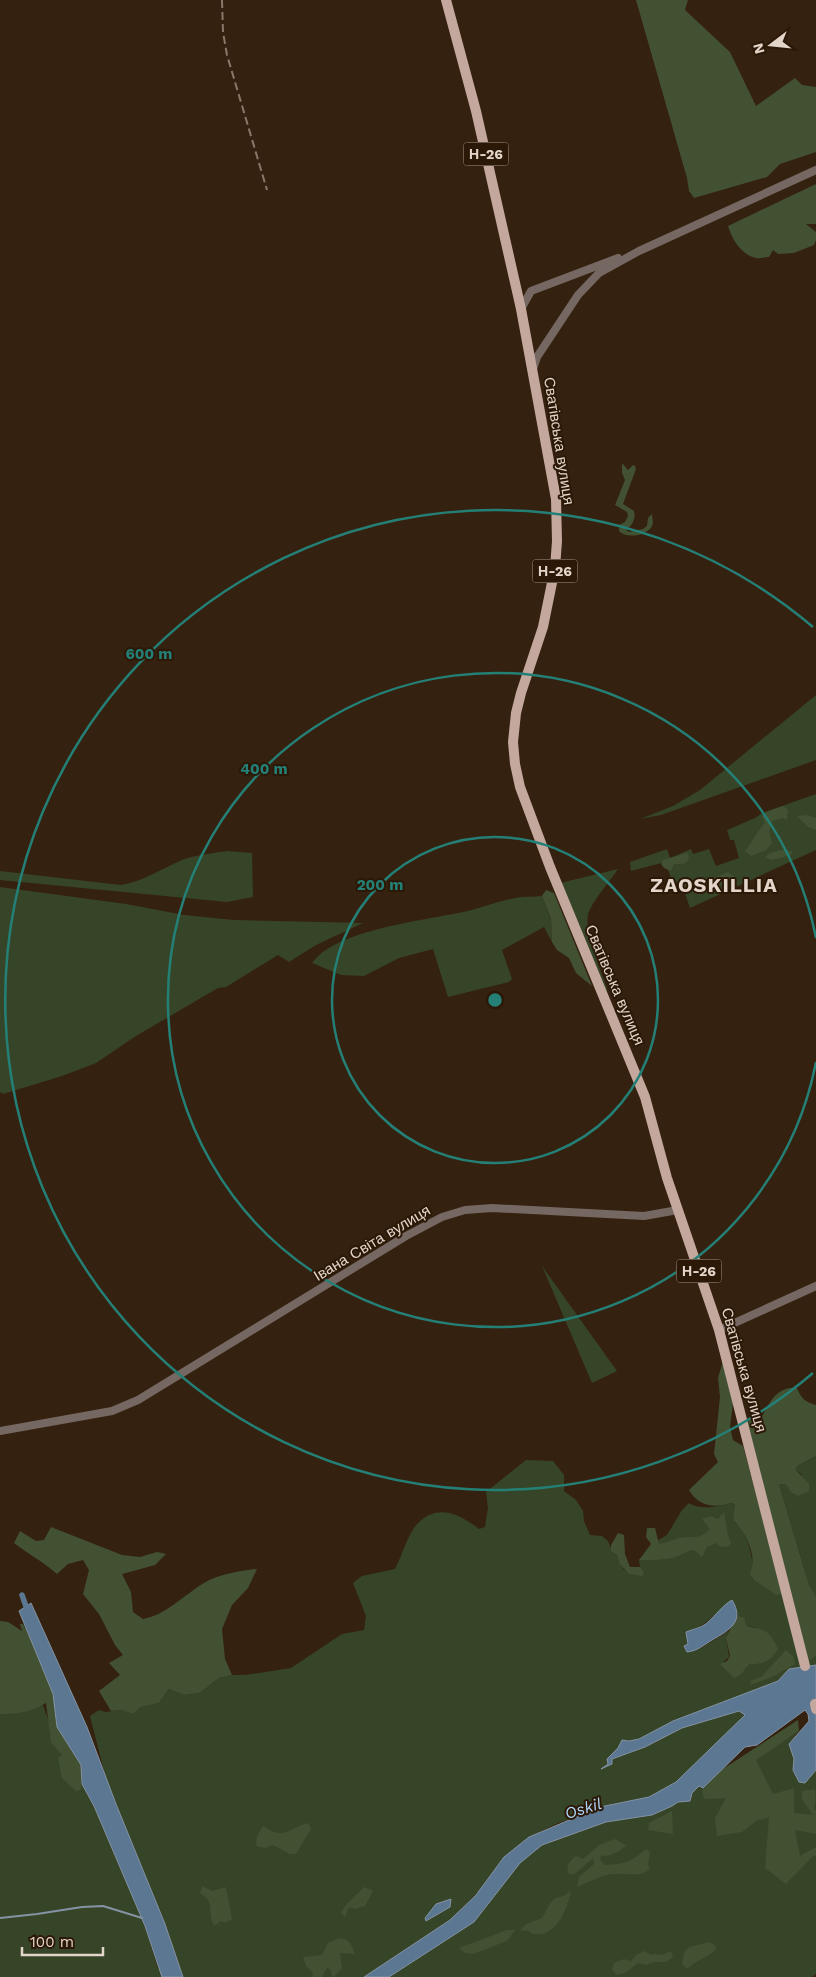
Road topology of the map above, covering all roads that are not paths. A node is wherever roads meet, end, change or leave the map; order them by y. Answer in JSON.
{"nodes":[{"id":1,"x":446,"y":0,"type":"edge"},
{"id":2,"x":816,"y":170,"type":"edge"},
{"id":3,"x":639,"y":251,"type":"junction"},
{"id":4,"x":521,"y":310,"type":"junction"},
{"id":5,"x":532,"y":369,"type":"junction"},
{"id":6,"x":678,"y":1210,"type":"junction"},
{"id":7,"x":816,"y":1286,"type":"edge"},
{"id":8,"x":719,"y":1330,"type":"junction"},
{"id":9,"x":0,"y":1431,"type":"edge"},
{"id":10,"x":805,"y":1666,"type":"dead end"}],
"edges":[{"from":1,"to":4,"type":"main road","number":"Н-26"},
{"from":2,"to":3,"type":"street"},
{"from":3,"to":4,"type":"street"},
{"from":3,"to":5,"type":"street"},
{"from":4,"to":5,"type":"main road","name":"Сватівська вулиця","number":"Н-26"},
{"from":5,"to":6,"type":"main road","name":"Сватівська вулиця","number":"Н-26"},
{"from":6,"to":8,"type":"main road","name":"Сватівська вулиця","number":"Н-26"},
{"from":6,"to":9,"type":"street","name":"Івана Світа вулиця"},
{"from":7,"to":8,"type":"street"},
{"from":8,"to":10,"type":"main road","name":"Сватівська вулиця","number":"Н-26"}]}
